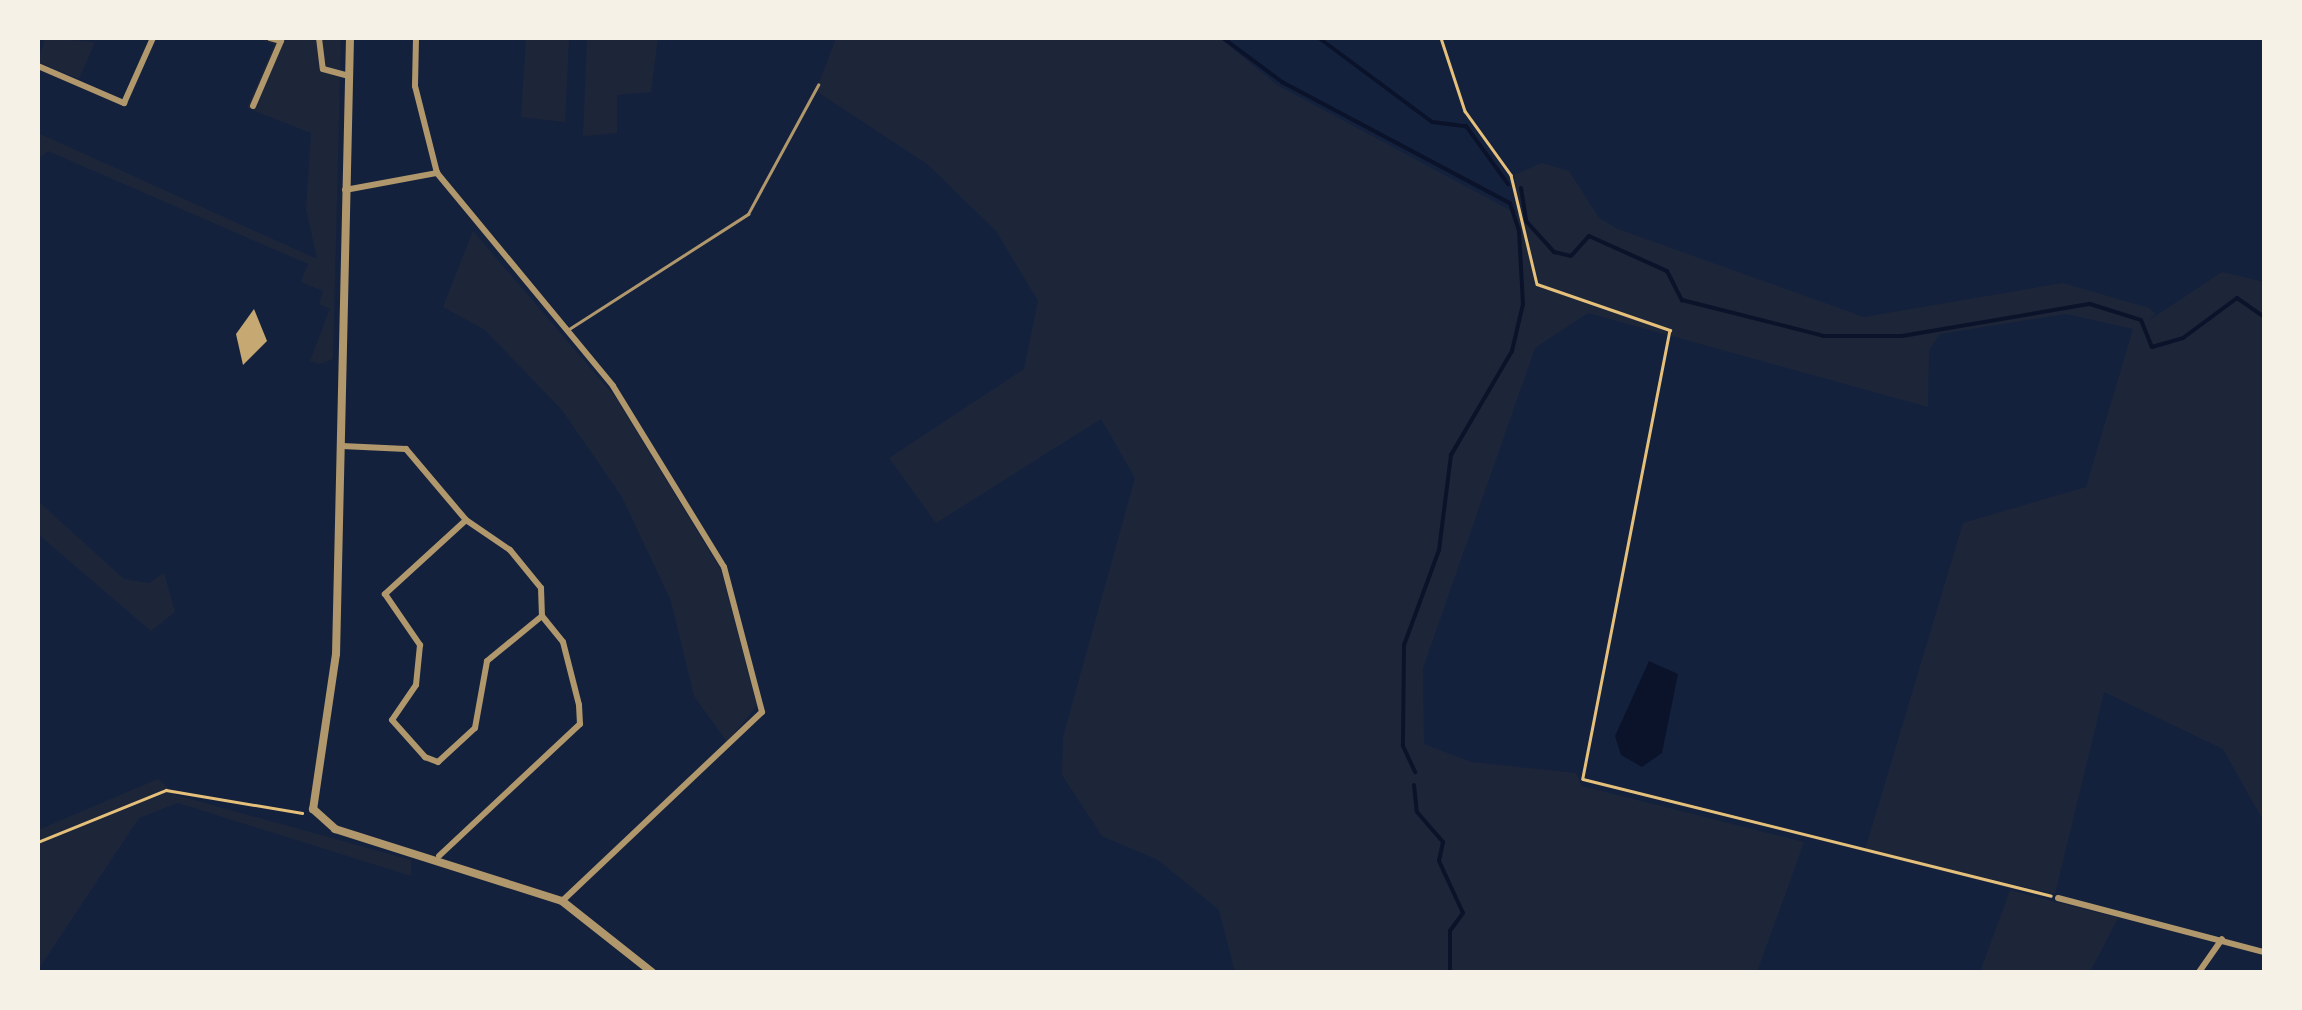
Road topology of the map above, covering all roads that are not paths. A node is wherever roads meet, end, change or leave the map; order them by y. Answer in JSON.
{"nodes":[{"id":1,"x":153,"y":38,"type":"edge"},
{"id":2,"x":270,"y":38,"type":"edge"},
{"id":3,"x":319,"y":38,"type":"edge"},
{"id":4,"x":350,"y":38,"type":"edge"},
{"id":5,"x":416,"y":38,"type":"edge"},
{"id":6,"x":282,"y":39,"type":"edge"},
{"id":7,"x":38,"y":66,"type":"edge"},
{"id":8,"x":349,"y":76,"type":"junction"},
{"id":9,"x":818,"y":85,"type":"dead end"},
{"id":10,"x":253,"y":106,"type":"dead end"},
{"id":11,"x":437,"y":173,"type":"junction"},
{"id":12,"x":344,"y":190,"type":"junction"},
{"id":13,"x":568,"y":330,"type":"junction"},
{"id":14,"x":342,"y":446,"type":"junction"},
{"id":15,"x":466,"y":520,"type":"junction"},
{"id":16,"x":542,"y":616,"type":"junction"},
{"id":17,"x":439,"y":856,"type":"junction"},
{"id":18,"x":2056,"y":897,"type":"road end"},
{"id":19,"x":562,"y":901,"type":"junction"},
{"id":20,"x":2222,"y":939,"type":"junction"},
{"id":21,"x":2264,"y":952,"type":"edge"},
{"id":22,"x":652,"y":972,"type":"edge"},
{"id":23,"x":2199,"y":972,"type":"edge"}],
"edges":[{"from":1,"to":7,"type":"street"},
{"from":2,"to":6,"type":"street"},
{"from":3,"to":8,"type":"street"},
{"from":4,"to":8,"type":"street"},
{"from":5,"to":11,"type":"street"},
{"from":6,"to":10,"type":"street"},
{"from":8,"to":12,"type":"street"},
{"from":9,"to":13,"type":"lane"},
{"from":11,"to":12,"type":"street"},
{"from":11,"to":13,"type":"street"},
{"from":12,"to":14,"type":"street"},
{"from":13,"to":19,"type":"street"},
{"from":14,"to":15,"type":"street"},
{"from":14,"to":17,"type":"street"},
{"from":15,"to":16,"type":"street"},
{"from":15,"to":16,"type":"street"},
{"from":16,"to":17,"type":"street"},
{"from":17,"to":19,"type":"street"},
{"from":18,"to":20,"type":"street"},
{"from":19,"to":22,"type":"street"},
{"from":20,"to":21,"type":"street"},
{"from":20,"to":23,"type":"street"}]}
